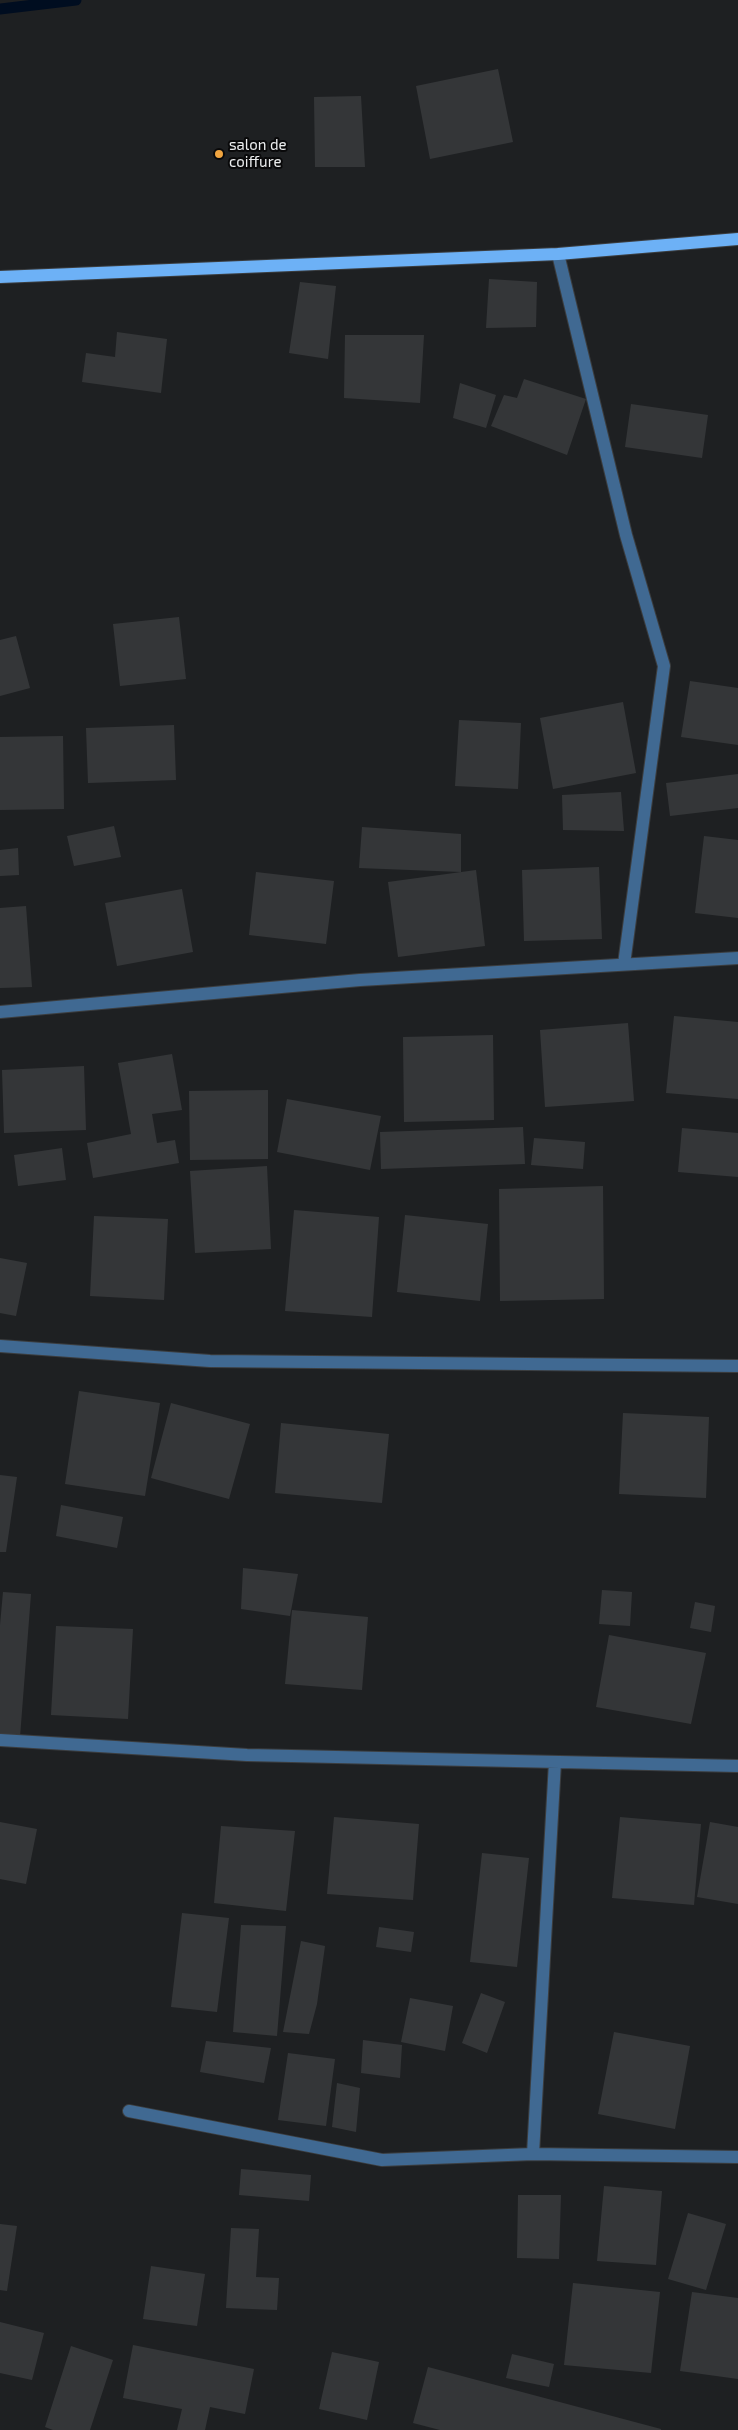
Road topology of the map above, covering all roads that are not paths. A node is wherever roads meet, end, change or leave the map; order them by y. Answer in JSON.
{"nodes":[{"id":1,"x":738,"y":239,"type":"edge"},
{"id":2,"x":558,"y":254,"type":"junction"},
{"id":3,"x":0,"y":277,"type":"edge"},
{"id":4,"x":738,"y":958,"type":"edge"},
{"id":5,"x":624,"y":964,"type":"junction"},
{"id":6,"x":0,"y":1012,"type":"edge"},
{"id":7,"x":0,"y":1346,"type":"edge"},
{"id":8,"x":738,"y":1366,"type":"edge"},
{"id":9,"x":0,"y":1740,"type":"edge"},
{"id":10,"x":555,"y":1762,"type":"junction"},
{"id":11,"x":738,"y":1766,"type":"edge"},
{"id":12,"x":129,"y":2111,"type":"dead end"},
{"id":13,"x":533,"y":2154,"type":"junction"},
{"id":14,"x":738,"y":2157,"type":"edge"}],
"edges":[{"from":1,"to":2,"type":"main road"},
{"from":2,"to":3,"type":"main road"},
{"from":2,"to":5,"type":"street"},
{"from":4,"to":5,"type":"street"},
{"from":5,"to":6,"type":"street"},
{"from":7,"to":8,"type":"street"},
{"from":9,"to":10,"type":"street"},
{"from":10,"to":11,"type":"street"},
{"from":10,"to":13,"type":"street"},
{"from":12,"to":13,"type":"street"},
{"from":13,"to":14,"type":"street"}]}
